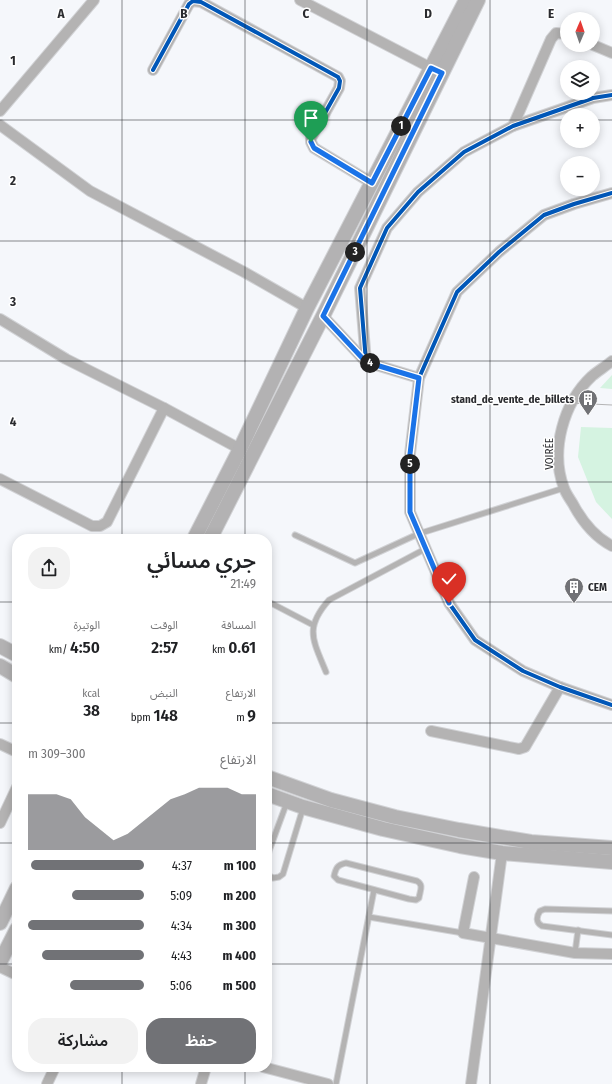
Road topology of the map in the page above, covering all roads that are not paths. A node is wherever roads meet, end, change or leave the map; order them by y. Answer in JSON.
{"nodes":[{"id":1,"x":94,"y":0,"type":"edge"},
{"id":2,"x":300,"y":0,"type":"edge"},
{"id":3,"x":466,"y":0,"type":"edge"},
{"id":4,"x":478,"y":0,"type":"edge"},
{"id":5,"x":560,"y":33,"type":"edge"},
{"id":6,"x":600,"y":48,"type":"edge"},
{"id":7,"x":612,"y":53,"type":"edge"},
{"id":8,"x":153,"y":70,"type":"dead end"},
{"id":9,"x":437,"y":71,"type":"junction"},
{"id":10,"x":612,"y":95,"type":"edge"},
{"id":11,"x":0,"y":111,"type":"edge"},
{"id":12,"x":0,"y":124,"type":"edge"},
{"id":13,"x":513,"y":126,"type":"junction"},
{"id":14,"x":372,"y":183,"type":"junction"},
{"id":15,"x":612,"y":193,"type":"edge"},
{"id":16,"x":307,"y":308,"type":"junction"},
{"id":17,"x":323,"y":316,"type":"junction"},
{"id":18,"x":0,"y":319,"type":"edge"},
{"id":19,"x":366,"y":362,"type":"junction"},
{"id":20,"x":612,"y":362,"type":"edge"},
{"id":21,"x":419,"y":378,"type":"junction"},
{"id":22,"x":164,"y":408,"type":"junction"},
{"id":23,"x":240,"y":449,"type":"junction"},
{"id":24,"x":0,"y":479,"type":"edge"},
{"id":25,"x":564,"y":488,"type":"junction"},
{"id":26,"x":197,"y":534,"type":"edge"},
{"id":27,"x":213,"y":534,"type":"edge"},
{"id":28,"x":418,"y":534,"type":"junction"},
{"id":29,"x":295,"y":535,"type":"dead end"},
{"id":30,"x":612,"y":546,"type":"edge"},
{"id":31,"x":425,"y":549,"type":"junction"},
{"id":32,"x":272,"y":604,"type":"edge"},
{"id":33,"x":313,"y":625,"type":"junction"},
{"id":34,"x":0,"y":646,"type":"edge"},
{"id":35,"x":12,"y":652,"type":"edge"},
{"id":36,"x":0,"y":666,"type":"edge"},
{"id":37,"x":326,"y":672,"type":"dead end"},
{"id":38,"x":12,"y":673,"type":"edge"},
{"id":39,"x":560,"y":687,"type":"junction"},
{"id":40,"x":612,"y":705,"type":"edge"},
{"id":41,"x":432,"y":732,"type":"dead end"},
{"id":42,"x":0,"y":744,"type":"edge"},
{"id":43,"x":12,"y":750,"type":"edge"},
{"id":44,"x":272,"y":779,"type":"edge"},
{"id":45,"x":272,"y":796,"type":"edge"},
{"id":46,"x":12,"y":798,"type":"edge"},
{"id":47,"x":288,"y":802,"type":"junction"},
{"id":48,"x":303,"y":807,"type":"junction"},
{"id":49,"x":0,"y":823,"type":"edge"},
{"id":50,"x":272,"y":843,"type":"edge"},
{"id":51,"x":612,"y":848,"type":"edge"},
{"id":52,"x":502,"y":853,"type":"junction"},
{"id":53,"x":612,"y":862,"type":"edge"},
{"id":54,"x":272,"y":877,"type":"edge"},
{"id":55,"x":474,"y":877,"type":"dead end"},
{"id":56,"x":374,"y":890,"type":"junction"},
{"id":57,"x":12,"y":898,"type":"edge"},
{"id":58,"x":612,"y":912,"type":"edge"},
{"id":59,"x":369,"y":917,"type":"junction"},
{"id":60,"x":0,"y":923,"type":"edge"},
{"id":61,"x":578,"y":930,"type":"junction"},
{"id":62,"x":463,"y":933,"type":"junction"},
{"id":63,"x":612,"y":935,"type":"edge"},
{"id":64,"x":492,"y":938,"type":"junction"},
{"id":65,"x":12,"y":939,"type":"edge"},
{"id":66,"x":575,"y":953,"type":"junction"},
{"id":67,"x":612,"y":954,"type":"edge"},
{"id":68,"x":0,"y":962,"type":"edge"},
{"id":69,"x":0,"y":967,"type":"edge"},
{"id":70,"x":12,"y":973,"type":"edge"},
{"id":71,"x":272,"y":1069,"type":"edge"},
{"id":72,"x":53,"y":1072,"type":"edge"},
{"id":73,"x":204,"y":1072,"type":"edge"},
{"id":74,"x":47,"y":1084,"type":"edge"},
{"id":75,"x":200,"y":1084,"type":"edge"},
{"id":76,"x":328,"y":1084,"type":"edge"},
{"id":77,"x":336,"y":1084,"type":"edge"},
{"id":78,"x":471,"y":1084,"type":"edge"}],
"edges":[{"from":1,"to":11,"type":"street"},
{"from":2,"to":9,"type":"street"},
{"from":3,"to":9,"type":"main road"},
{"from":4,"to":9,"type":"main road"},
{"from":5,"to":13,"type":"street"},
{"from":6,"to":7,"type":"street"},
{"from":8,"to":14,"type":"street"},
{"from":9,"to":14,"type":"main road"},
{"from":9,"to":17,"type":"main road"},
{"from":10,"to":13,"type":"street"},
{"from":12,"to":16,"type":"street"},
{"from":13,"to":19,"type":"street"},
{"from":14,"to":16,"type":"main road"},
{"from":15,"to":21,"type":"street"},
{"from":16,"to":23,"type":"main road"},
{"from":17,"to":19,"type":"street"},
{"from":17,"to":27,"type":"main road"},
{"from":18,"to":22,"type":"street"},
{"from":19,"to":21,"type":"street"},
{"from":20,"to":25,"type":"street","name":"VOIRÉE"},
{"from":21,"to":28,"type":"street"},
{"from":22,"to":23,"type":"street"},
{"from":22,"to":24,"type":"street"},
{"from":23,"to":26,"type":"main road"},
{"from":25,"to":28,"type":"lane"},
{"from":25,"to":30,"type":"street","name":"VOIRÉE"},
{"from":28,"to":29,"type":"lane"},
{"from":28,"to":31,"type":"street"},
{"from":31,"to":33,"type":"lane"},
{"from":31,"to":39,"type":"street"},
{"from":32,"to":33,"type":"lane"},
{"from":33,"to":37,"type":"lane"},
{"from":34,"to":35,"type":"main road"},
{"from":36,"to":38,"type":"main road"},
{"from":39,"to":40,"type":"street"},
{"from":39,"to":41,"type":"street"},
{"from":42,"to":43,"type":"street"},
{"from":44,"to":51,"type":"main road"},
{"from":45,"to":47,"type":"main road"},
{"from":46,"to":49,"type":"street"},
{"from":47,"to":48,"type":"main road"},
{"from":47,"to":50,"type":"lane"},
{"from":48,"to":52,"type":"main road"},
{"from":48,"to":54,"type":"lane"},
{"from":52,"to":53,"type":"main road"},
{"from":52,"to":64,"type":"street"},
{"from":55,"to":62,"type":"street"},
{"from":56,"to":56,"type":"lane"},
{"from":56,"to":59,"type":"lane"},
{"from":57,"to":60,"type":"main road"},
{"from":58,"to":61,"type":"lane"},
{"from":59,"to":62,"type":"lane"},
{"from":59,"to":77,"type":"lane"},
{"from":61,"to":63,"type":"lane"},
{"from":61,"to":66,"type":"lane"},
{"from":62,"to":64,"type":"street"},
{"from":64,"to":66,"type":"street"},
{"from":64,"to":78,"type":"street"},
{"from":65,"to":68,"type":"main road"},
{"from":66,"to":67,"type":"street"},
{"from":69,"to":70,"type":"street"},
{"from":71,"to":76,"type":"street"},
{"from":72,"to":74,"type":"street"},
{"from":73,"to":75,"type":"street"}]}
